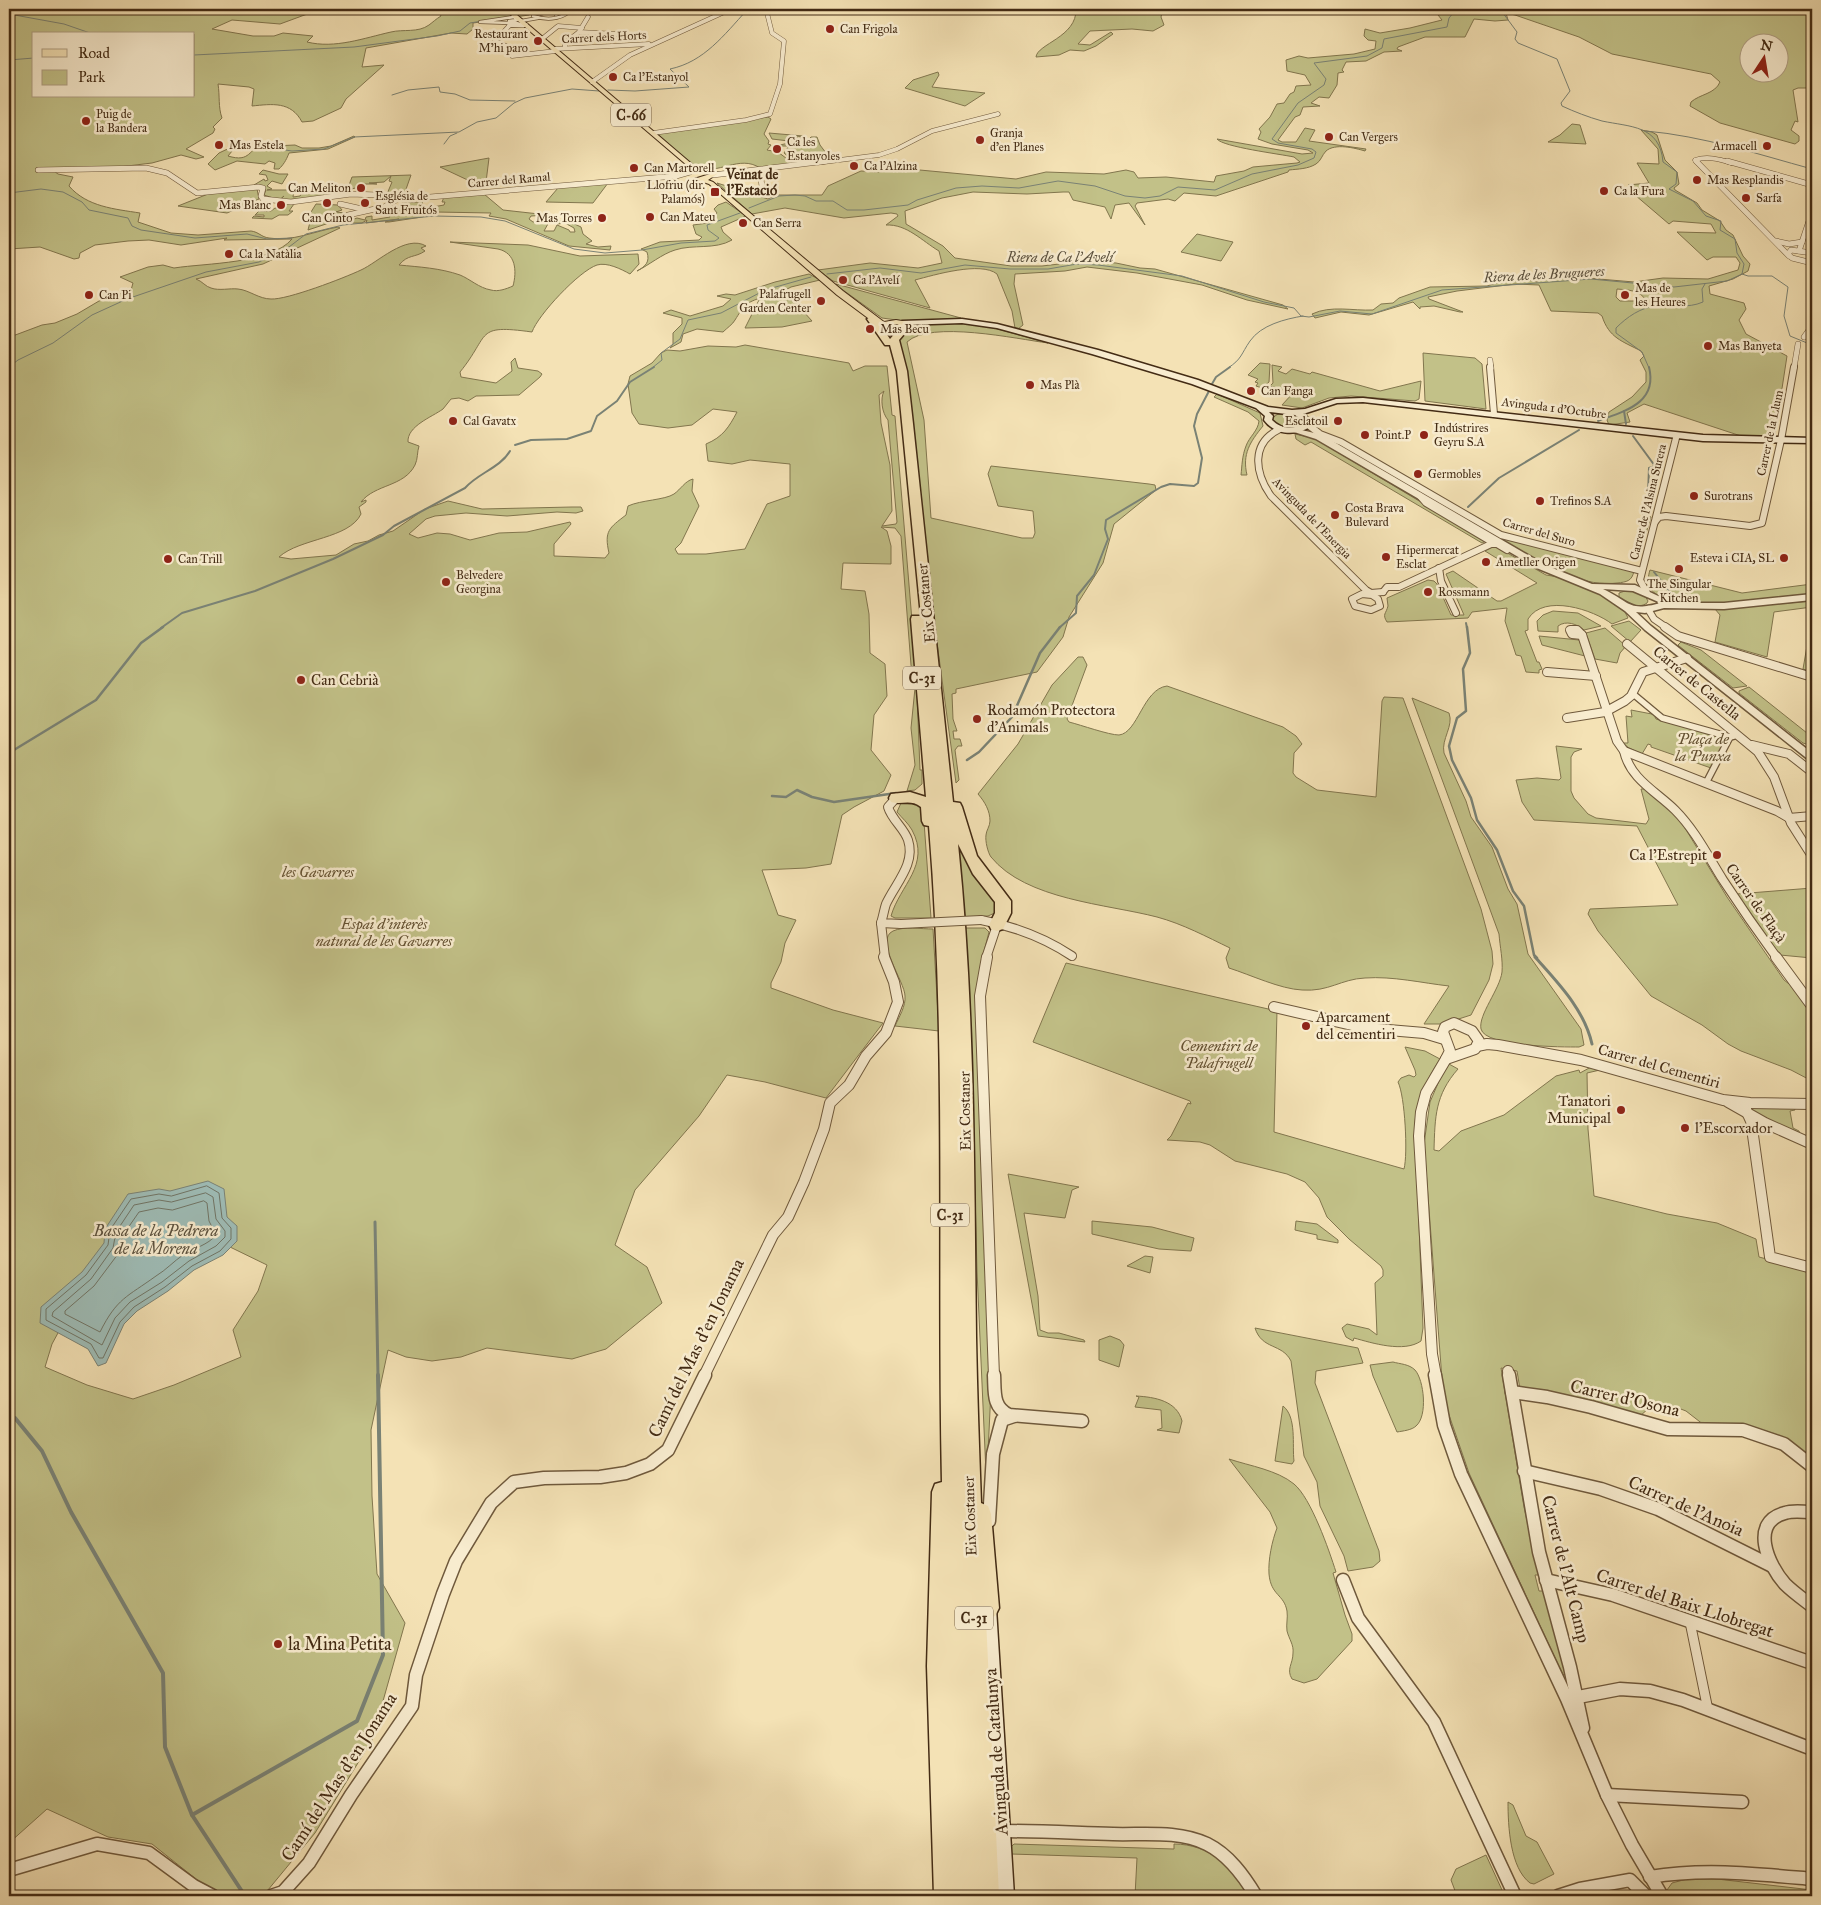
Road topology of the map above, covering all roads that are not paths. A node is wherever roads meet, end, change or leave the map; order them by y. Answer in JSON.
{"nodes":[{"id":1,"x":507,"y":9,"type":"edge"},
{"id":2,"x":543,"y":9,"type":"edge"},
{"id":3,"x":563,"y":9,"type":"edge"},
{"id":4,"x":731,"y":9,"type":"edge"},
{"id":5,"x":766,"y":9,"type":"edge"},
{"id":6,"x":533,"y":14,"type":"junction"},
{"id":7,"x":541,"y":14,"type":"dead end"},
{"id":8,"x":554,"y":15,"type":"dead end"},
{"id":9,"x":588,"y":17,"type":"dead end"},
{"id":10,"x":540,"y":18,"type":"junction"},
{"id":11,"x":524,"y":23,"type":"junction"},
{"id":12,"x":510,"y":26,"type":"junction"},
{"id":13,"x":581,"y":30,"type":"junction"},
{"id":14,"x":618,"y":34,"type":"dead end"},
{"id":15,"x":485,"y":35,"type":"dead end"},
{"id":16,"x":499,"y":39,"type":"junction"},
{"id":17,"x":542,"y":39,"type":"junction"},
{"id":18,"x":655,"y":44,"type":"junction"},
{"id":19,"x":565,"y":48,"type":"junction"},
{"id":20,"x":555,"y":50,"type":"junction"},
{"id":21,"x":524,"y":54,"type":"junction"},
{"id":22,"x":512,"y":56,"type":"dead end"},
{"id":23,"x":592,"y":82,"type":"junction"},
{"id":24,"x":998,"y":114,"type":"dead end"},
{"id":25,"x":653,"y":133,"type":"junction"},
{"id":26,"x":38,"y":170,"type":"dead end"},
{"id":27,"x":760,"y":170,"type":"junction"},
{"id":28,"x":692,"y":173,"type":"junction"},
{"id":29,"x":712,"y":176,"type":"junction"},
{"id":30,"x":1812,"y":185,"type":"edge"},
{"id":31,"x":762,"y":187,"type":"dead end"},
{"id":32,"x":486,"y":193,"type":"junction"},
{"id":33,"x":403,"y":196,"type":"junction"},
{"id":34,"x":492,"y":198,"type":"dead end"},
{"id":35,"x":357,"y":199,"type":"dead end"},
{"id":36,"x":342,"y":200,"type":"junction"},
{"id":37,"x":388,"y":206,"type":"junction"},
{"id":38,"x":1812,"y":212,"type":"edge"},
{"id":39,"x":348,"y":215,"type":"junction"},
{"id":40,"x":348,"y":222,"type":"dead end"},
{"id":41,"x":1774,"y":240,"type":"junction"},
{"id":42,"x":1802,"y":242,"type":"junction"},
{"id":43,"x":1780,"y":246,"type":"junction"},
{"id":44,"x":1797,"y":250,"type":"junction"},
{"id":45,"x":1812,"y":253,"type":"edge"},
{"id":46,"x":1789,"y":256,"type":"junction"},
{"id":47,"x":1812,"y":263,"type":"edge"},
{"id":48,"x":829,"y":283,"type":"junction"},
{"id":49,"x":872,"y":319,"type":"junction"},
{"id":50,"x":1812,"y":326,"type":"edge"},
{"id":51,"x":894,"y":330,"type":"junction"},
{"id":52,"x":1804,"y":337,"type":"dead end"},
{"id":53,"x":1798,"y":344,"type":"dead end"},
{"id":54,"x":1490,"y":360,"type":"dead end"},
{"id":55,"x":1259,"y":406,"type":"junction"},
{"id":56,"x":1284,"y":411,"type":"junction"},
{"id":57,"x":1294,"y":412,"type":"junction"},
{"id":58,"x":1494,"y":414,"type":"junction"},
{"id":59,"x":1270,"y":420,"type":"junction"},
{"id":60,"x":1307,"y":423,"type":"junction"},
{"id":61,"x":1565,"y":424,"type":"junction"},
{"id":62,"x":1280,"y":429,"type":"junction"},
{"id":63,"x":1297,"y":430,"type":"junction"},
{"id":64,"x":1319,"y":437,"type":"junction"},
{"id":65,"x":1675,"y":437,"type":"junction"},
{"id":66,"x":1780,"y":442,"type":"junction"},
{"id":67,"x":1812,"y":443,"type":"edge"},
{"id":68,"x":1420,"y":496,"type":"junction"},
{"id":69,"x":1659,"y":504,"type":"junction"},
{"id":70,"x":1671,"y":516,"type":"junction"},
{"id":71,"x":1655,"y":522,"type":"junction"},
{"id":72,"x":1491,"y":544,"type":"junction"},
{"id":73,"x":1439,"y":568,"type":"junction"},
{"id":74,"x":1642,"y":571,"type":"junction"},
{"id":75,"x":1427,"y":574,"type":"junction"},
{"id":76,"x":1559,"y":575,"type":"junction"},
{"id":77,"x":1418,"y":578,"type":"junction"},
{"id":78,"x":1441,"y":581,"type":"junction"},
{"id":79,"x":1583,"y":584,"type":"junction"},
{"id":80,"x":1628,"y":587,"type":"junction"},
{"id":81,"x":1618,"y":588,"type":"junction"},
{"id":82,"x":1383,"y":592,"type":"junction"},
{"id":83,"x":1364,"y":594,"type":"junction"},
{"id":84,"x":1649,"y":595,"type":"junction"},
{"id":85,"x":1812,"y":597,"type":"edge"},
{"id":86,"x":1613,"y":599,"type":"junction"},
{"id":87,"x":1381,"y":604,"type":"junction"},
{"id":88,"x":1678,"y":605,"type":"junction"},
{"id":89,"x":1628,"y":608,"type":"junction"},
{"id":90,"x":1650,"y":608,"type":"junction"},
{"id":91,"x":1456,"y":613,"type":"dead end"},
{"id":92,"x":1582,"y":635,"type":"dead end"},
{"id":93,"x":1683,"y":638,"type":"junction"},
{"id":94,"x":1627,"y":644,"type":"dead end"},
{"id":95,"x":1674,"y":648,"type":"junction"},
{"id":96,"x":1687,"y":658,"type":"junction"},
{"id":97,"x":1656,"y":668,"type":"junction"},
{"id":98,"x":1547,"y":672,"type":"dead end"},
{"id":99,"x":1596,"y":676,"type":"junction"},
{"id":100,"x":1812,"y":677,"type":"edge"},
{"id":101,"x":1632,"y":693,"type":"junction"},
{"id":102,"x":1608,"y":710,"type":"junction"},
{"id":103,"x":1568,"y":718,"type":"dead end"},
{"id":104,"x":938,"y":721,"type":"junction"},
{"id":105,"x":1740,"y":736,"type":"junction"},
{"id":106,"x":1730,"y":737,"type":"junction"},
{"id":107,"x":1795,"y":743,"type":"junction"},
{"id":108,"x":1749,"y":744,"type":"junction"},
{"id":109,"x":927,"y":745,"type":"junction"},
{"id":110,"x":1624,"y":750,"type":"junction"},
{"id":111,"x":1812,"y":751,"type":"edge"},
{"id":112,"x":1812,"y":758,"type":"edge"},
{"id":113,"x":1812,"y":772,"type":"edge"},
{"id":114,"x":1706,"y":784,"type":"junction"},
{"id":115,"x":896,"y":798,"type":"junction"},
{"id":116,"x":1812,"y":816,"type":"edge"},
{"id":117,"x":1790,"y":818,"type":"junction"},
{"id":118,"x":1812,"y":856,"type":"edge"},
{"id":119,"x":881,"y":923,"type":"junction"},
{"id":120,"x":997,"y":924,"type":"junction"},
{"id":121,"x":1072,"y":956,"type":"dead end"},
{"id":122,"x":1812,"y":1006,"type":"edge"},
{"id":123,"x":1274,"y":1007,"type":"dead end"},
{"id":124,"x":948,"y":1015,"type":"junction"},
{"id":125,"x":1445,"y":1028,"type":"junction"},
{"id":126,"x":1424,"y":1033,"type":"junction"},
{"id":127,"x":1445,"y":1041,"type":"junction"},
{"id":128,"x":1477,"y":1042,"type":"junction"},
{"id":129,"x":1463,"y":1051,"type":"junction"},
{"id":130,"x":1446,"y":1059,"type":"junction"},
{"id":131,"x":1723,"y":1100,"type":"junction"},
{"id":132,"x":1746,"y":1103,"type":"junction"},
{"id":133,"x":1812,"y":1104,"type":"edge"},
{"id":134,"x":1749,"y":1115,"type":"junction"},
{"id":135,"x":1812,"y":1144,"type":"edge"},
{"id":136,"x":1812,"y":1268,"type":"edge"},
{"id":137,"x":966,"y":1340,"type":"junction"},
{"id":138,"x":1508,"y":1371,"type":"dead end"},
{"id":139,"x":1512,"y":1392,"type":"junction"},
{"id":140,"x":951,"y":1416,"type":"junction"},
{"id":141,"x":1017,"y":1416,"type":"junction"},
{"id":142,"x":1082,"y":1420,"type":"dead end"},
{"id":143,"x":1812,"y":1466,"type":"edge"},
{"id":144,"x":1524,"y":1471,"type":"junction"},
{"id":145,"x":1812,"y":1512,"type":"edge"},
{"id":146,"x":1772,"y":1566,"type":"junction"},
{"id":147,"x":1343,"y":1580,"type":"dead end"},
{"id":148,"x":1546,"y":1580,"type":"junction"},
{"id":149,"x":1812,"y":1606,"type":"edge"},
{"id":150,"x":987,"y":1608,"type":"junction"},
{"id":151,"x":1690,"y":1621,"type":"junction"},
{"id":152,"x":1812,"y":1663,"type":"edge"},
{"id":153,"x":1572,"y":1698,"type":"junction"},
{"id":154,"x":1708,"y":1710,"type":"junction"},
{"id":155,"x":1812,"y":1748,"type":"edge"},
{"id":156,"x":1607,"y":1795,"type":"junction"},
{"id":157,"x":1742,"y":1802,"type":"dead end"},
{"id":158,"x":1002,"y":1831,"type":"junction"},
{"id":159,"x":9,"y":1870,"type":"edge"},
{"id":160,"x":1650,"y":1877,"type":"junction"},
{"id":161,"x":1812,"y":1879,"type":"edge"},
{"id":162,"x":1630,"y":1880,"type":"joint"},
{"id":163,"x":213,"y":1896,"type":"edge"},
{"id":164,"x":271,"y":1896,"type":"edge"},
{"id":165,"x":947,"y":1896,"type":"edge"},
{"id":166,"x":965,"y":1896,"type":"edge"},
{"id":167,"x":986,"y":1896,"type":"edge"},
{"id":168,"x":1004,"y":1896,"type":"edge"},
{"id":169,"x":1256,"y":1896,"type":"edge"},
{"id":170,"x":1515,"y":1896,"type":"edge"},
{"id":171,"x":1558,"y":1896,"type":"edge"},
{"id":172,"x":1646,"y":1896,"type":"edge"},
{"id":173,"x":1662,"y":1896,"type":"edge"}],
"edges":[{"from":1,"to":11,"type":"main road","number":"C-66"},
{"from":2,"to":6,"type":"street"},
{"from":3,"to":10,"type":"street"},
{"from":4,"to":18,"type":"street"},
{"from":5,"to":25,"type":"street"},
{"from":6,"to":10,"type":"street"},
{"from":6,"to":11,"type":"street"},
{"from":7,"to":8,"type":"street"},
{"from":9,"to":13,"type":"street"},
{"from":10,"to":11,"type":"street"},
{"from":11,"to":12,"type":"street"},
{"from":11,"to":12,"type":"street"},
{"from":11,"to":17,"type":"main road","number":"C-66"},
{"from":12,"to":16,"type":"street"},
{"from":13,"to":14,"type":"street"},
{"from":13,"to":17,"type":"street"},
{"from":13,"to":19,"type":"street"},
{"from":15,"to":16,"type":"street"},
{"from":16,"to":21,"type":"street"},
{"from":17,"to":20,"type":"main road","number":"C-66"},
{"from":18,"to":19,"type":"street","name":"Carrer dels Horts"},
{"from":18,"to":23,"type":"street"},
{"from":19,"to":20,"type":"street","name":"Carrer dels Horts"},
{"from":20,"to":21,"type":"street"},
{"from":20,"to":23,"type":"main road","number":"C-66"},
{"from":21,"to":22,"type":"street"},
{"from":23,"to":25,"type":"main road","number":"C-66"},
{"from":24,"to":27,"type":"street"},
{"from":25,"to":28,"type":"main road","number":"C-66"},
{"from":26,"to":36,"type":"street"},
{"from":27,"to":29,"type":"street"},
{"from":27,"to":31,"type":"street"},
{"from":28,"to":29,"type":"main road"},
{"from":28,"to":29,"type":"main road"},
{"from":28,"to":32,"type":"street","name":"Carrer del Ramal"},
{"from":29,"to":48,"type":"main road"},
{"from":30,"to":41,"type":"street"},
{"from":32,"to":33,"type":"street","name":"Carrer del Ramal"},
{"from":32,"to":34,"type":"street"},
{"from":33,"to":36,"type":"street","name":"Carrer del Ramal"},
{"from":33,"to":37,"type":"street"},
{"from":35,"to":36,"type":"street"},
{"from":36,"to":37,"type":"street"},
{"from":36,"to":39,"type":"street"},
{"from":37,"to":39,"type":"street"},
{"from":38,"to":42,"type":"street"},
{"from":39,"to":40,"type":"street"},
{"from":41,"to":42,"type":"street"},
{"from":41,"to":43,"type":"street"},
{"from":42,"to":44,"type":"street"},
{"from":43,"to":44,"type":"street"},
{"from":43,"to":46,"type":"street"},
{"from":44,"to":45,"type":"street"},
{"from":44,"to":46,"type":"street"},
{"from":46,"to":47,"type":"street"},
{"from":48,"to":49,"type":"main road"},
{"from":48,"to":51,"type":"main road"},
{"from":49,"to":51,"type":"highway"},
{"from":49,"to":51,"type":"main road"},
{"from":50,"to":52,"type":"street"},
{"from":51,"to":55,"type":"main road"},
{"from":51,"to":104,"type":"highway","name":"Eix Costaner","number":"C-31"},
{"from":51,"to":109,"type":"highway","name":"Eix Costaner","number":"C-31"},
{"from":53,"to":66,"type":"street","name":"Carrer de la Llum"},
{"from":54,"to":58,"type":"street"},
{"from":55,"to":56,"type":"main road"},
{"from":55,"to":59,"type":"main road"},
{"from":56,"to":57,"type":"main road"},
{"from":56,"to":59,"type":"main road"},
{"from":57,"to":58,"type":"main road","name":"Avinguda 1 d'Octubre"},
{"from":57,"to":60,"type":"main road"},
{"from":58,"to":61,"type":"main road","name":"Avinguda 1 d'Octubre"},
{"from":59,"to":62,"type":"main road"},
{"from":59,"to":83,"type":"street","name":"Avinguda de l'Energia"},
{"from":60,"to":61,"type":"main road","name":"Avinguda 1 d'Octubre"},
{"from":60,"to":63,"type":"main road","name":"Avinguda 1 d'Octubre"},
{"from":60,"to":64,"type":"street"},
{"from":60,"to":74,"type":"street","name":"Carrer del Suro"},
{"from":61,"to":65,"type":"main road","name":"Avinguda 1 d'Octubre"},
{"from":62,"to":63,"type":"main road"},
{"from":62,"to":83,"type":"street","name":"Avinguda de l'Energia"},
{"from":63,"to":64,"type":"street"},
{"from":64,"to":68,"type":"street"},
{"from":65,"to":66,"type":"main road","name":"Avinguda 1 d'Octubre"},
{"from":65,"to":69,"type":"street","name":"Carrer de l'Alsina Surera"},
{"from":66,"to":67,"type":"main road","name":"Avinguda 1 d'Octubre"},
{"from":66,"to":70,"type":"street","name":"Carrer de la Llum"},
{"from":68,"to":72,"type":"street"},
{"from":68,"to":76,"type":"street"},
{"from":69,"to":70,"type":"street"},
{"from":69,"to":71,"type":"street","name":"Carrer de l'Alsina Surera"},
{"from":70,"to":71,"type":"street","name":"Carrer de la Llum"},
{"from":71,"to":74,"type":"street","name":"Carrer de l'Alsina Surera"},
{"from":72,"to":73,"type":"street"},
{"from":72,"to":76,"type":"street"},
{"from":73,"to":75,"type":"street"},
{"from":73,"to":78,"type":"street"},
{"from":74,"to":80,"type":"street","name":"Carrer de l'Alsina Surera"},
{"from":74,"to":84,"type":"street","name":"Carrer de l'Alsina Surera"},
{"from":75,"to":77,"type":"street"},
{"from":75,"to":78,"type":"street"},
{"from":76,"to":79,"type":"street"},
{"from":77,"to":78,"type":"street"},
{"from":77,"to":82,"type":"street"},
{"from":78,"to":91,"type":"street"},
{"from":79,"to":81,"type":"street"},
{"from":79,"to":86,"type":"street"},
{"from":80,"to":81,"type":"street"},
{"from":80,"to":84,"type":"street"},
{"from":81,"to":86,"type":"street"},
{"from":82,"to":83,"type":"street"},
{"from":82,"to":87,"type":"street"},
{"from":83,"to":87,"type":"street"},
{"from":83,"to":87,"type":"street"},
{"from":84,"to":88,"type":"street"},
{"from":84,"to":90,"type":"street"},
{"from":85,"to":88,"type":"street"},
{"from":86,"to":89,"type":"street"},
{"from":88,"to":90,"type":"street"},
{"from":89,"to":90,"type":"street"},
{"from":89,"to":95,"type":"street"},
{"from":90,"to":93,"type":"street"},
{"from":92,"to":99,"type":"street","name":"Carrer de Flaçà"},
{"from":93,"to":95,"type":"street"},
{"from":93,"to":100,"type":"street"},
{"from":94,"to":97,"type":"street","name":"Carrer de Castella"},
{"from":95,"to":96,"type":"street"},
{"from":96,"to":97,"type":"street"},
{"from":96,"to":107,"type":"street"},
{"from":97,"to":101,"type":"street"},
{"from":97,"to":105,"type":"street","name":"Carrer de Castella"},
{"from":98,"to":99,"type":"street"},
{"from":99,"to":102,"type":"street","name":"Carrer de Flaçà"},
{"from":101,"to":102,"type":"street"},
{"from":101,"to":106,"type":"street"},
{"from":102,"to":103,"type":"street"},
{"from":102,"to":110,"type":"street","name":"Carrer de Flaçà"},
{"from":104,"to":120,"type":"highway"},
{"from":104,"to":137,"type":"highway","name":"Eix Costaner","number":"C-31"},
{"from":105,"to":106,"type":"street"},
{"from":105,"to":108,"type":"street","name":"Carrer de Castella"},
{"from":106,"to":114,"type":"street"},
{"from":107,"to":111,"type":"street"},
{"from":107,"to":112,"type":"street"},
{"from":108,"to":113,"type":"street"},
{"from":108,"to":117,"type":"street","name":"Carrer de Castella"},
{"from":109,"to":115,"type":"highway"},
{"from":109,"to":124,"type":"highway","name":"Eix Costaner","number":"C-31"},
{"from":110,"to":114,"type":"street"},
{"from":110,"to":122,"type":"street","name":"Carrer de Flaçà"},
{"from":114,"to":117,"type":"street"},
{"from":115,"to":119,"type":"street","name":"Camí del Mas d'en Jonama"},
{"from":115,"to":124,"type":"highway"},
{"from":116,"to":117,"type":"street"},
{"from":117,"to":118,"type":"street","name":"Carrer de Castella"},
{"from":119,"to":120,"type":"street","bridge":true},
{"from":119,"to":164,"type":"street","name":"Camí del Mas d'en Jonama"},
{"from":120,"to":121,"type":"street"},
{"from":120,"to":141,"type":"street"},
{"from":123,"to":126,"type":"street"},
{"from":124,"to":140,"type":"highway","name":"Eix Costaner","number":"C-31"},
{"from":125,"to":126,"type":"street"},
{"from":125,"to":127,"type":"street"},
{"from":125,"to":128,"type":"street"},
{"from":126,"to":127,"type":"street"},
{"from":127,"to":129,"type":"street"},
{"from":127,"to":130,"type":"street"},
{"from":128,"to":129,"type":"street"},
{"from":128,"to":131,"type":"street","name":"Carrer del Cementiri"},
{"from":129,"to":130,"type":"street"},
{"from":130,"to":153,"type":"street"},
{"from":131,"to":132,"type":"street","name":"Carrer del Cementiri"},
{"from":131,"to":134,"type":"street"},
{"from":132,"to":133,"type":"street","name":"Carrer del Cementiri"},
{"from":132,"to":134,"type":"street"},
{"from":134,"to":135,"type":"street"},
{"from":134,"to":136,"type":"street"},
{"from":137,"to":150,"type":"highway"},
{"from":137,"to":167,"type":"highway","name":"Eix Costaner","number":"C-31"},
{"from":138,"to":139,"type":"street","name":"Carrer de l'Alt Camp"},
{"from":139,"to":143,"type":"street","name":"Carrer d'Osona"},
{"from":139,"to":144,"type":"street","name":"Carrer de l'Alt Camp"},
{"from":140,"to":165,"type":"highway"},
{"from":140,"to":166,"type":"highway","name":"Eix Costaner","number":"C-31"},
{"from":141,"to":142,"type":"street"},
{"from":141,"to":150,"type":"street"},
{"from":144,"to":146,"type":"street","name":"Carrer de l'Anoia"},
{"from":144,"to":148,"type":"street","name":"Carrer de l'Alt Camp"},
{"from":145,"to":146,"type":"street"},
{"from":146,"to":149,"type":"street"},
{"from":147,"to":170,"type":"street"},
{"from":148,"to":151,"type":"street","name":"Carrer del Baix Llobregat"},
{"from":148,"to":153,"type":"street","name":"Carrer de l'Alt Camp"},
{"from":150,"to":158,"type":"main road","name":"Avinguda de Catalunya"},
{"from":151,"to":152,"type":"street","name":"Carrer del Baix Llobregat"},
{"from":151,"to":154,"type":"street"},
{"from":153,"to":154,"type":"street"},
{"from":153,"to":156,"type":"street","name":"Carrer de l'Alt Camp"},
{"from":154,"to":155,"type":"street"},
{"from":156,"to":157,"type":"street"},
{"from":156,"to":160,"type":"street","name":"Carrer de l'Alt Camp"},
{"from":158,"to":168,"type":"main road","name":"Avinguda de Catalunya"},
{"from":158,"to":169,"type":"street"},
{"from":159,"to":163,"type":"street"},
{"from":160,"to":161,"type":"street"},
{"from":160,"to":173,"type":"street","name":"Carrer de l'Alt Camp"},
{"from":162,"to":171,"type":"street"},
{"from":162,"to":172,"type":"street"}]}
